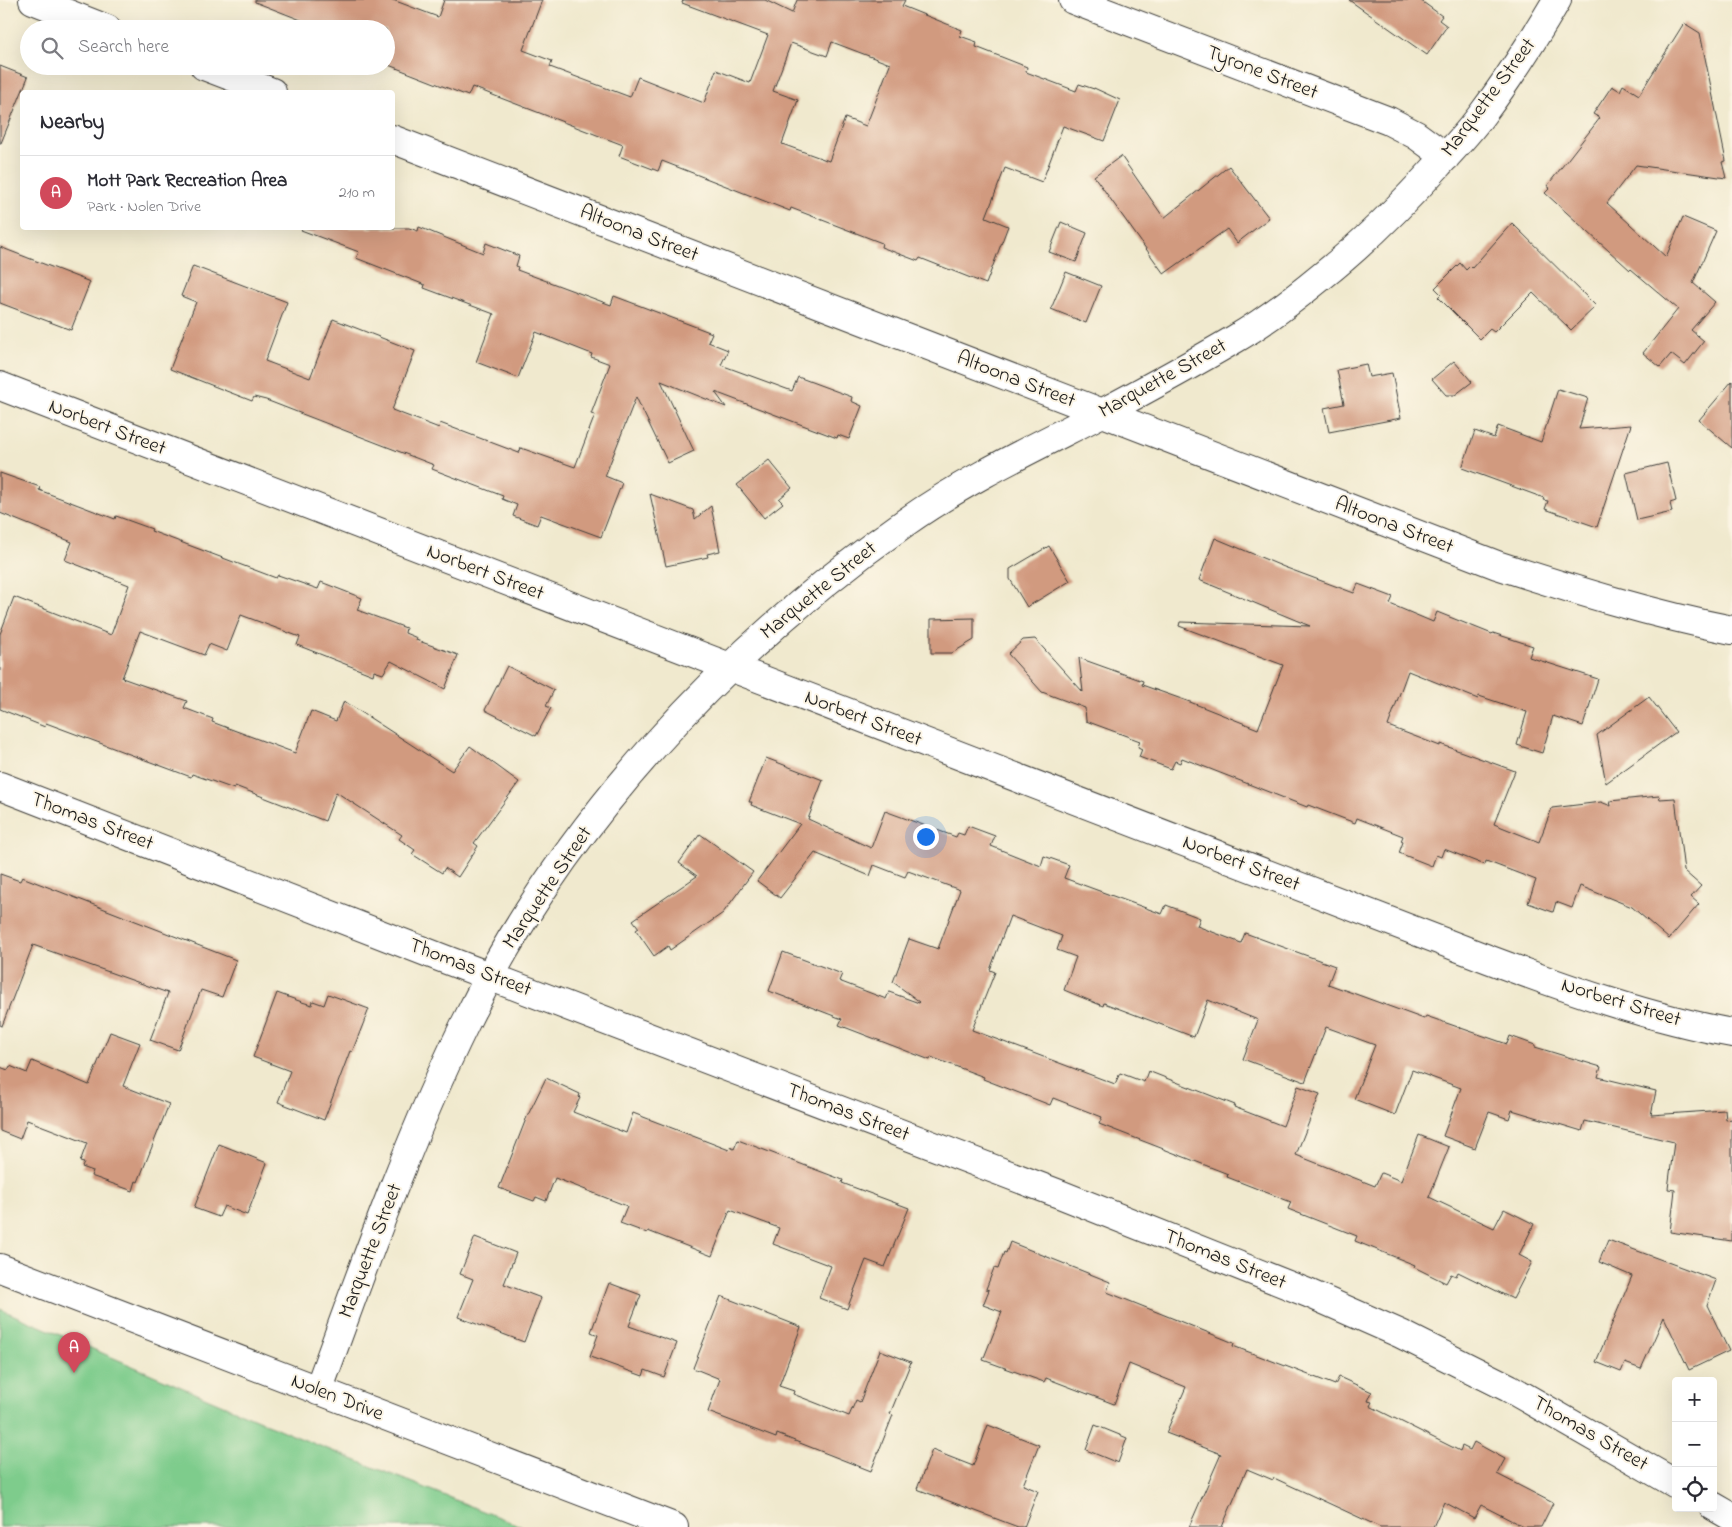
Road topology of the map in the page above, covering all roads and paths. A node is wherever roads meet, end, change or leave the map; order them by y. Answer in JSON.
{"nodes":[{"id":1,"x":33,"y":0,"type":"edge"},
{"id":2,"x":1073,"y":0,"type":"edge"},
{"id":3,"x":1557,"y":0,"type":"edge"},
{"id":4,"x":84,"y":20,"type":"edge"},
{"id":5,"x":228,"y":75,"type":"edge"},
{"id":6,"x":267,"y":90,"type":"edge"},
{"id":7,"x":395,"y":140,"type":"edge"},
{"id":8,"x":1446,"y":157,"type":"junction"},
{"id":9,"x":0,"y":386,"type":"edge"},
{"id":10,"x":1102,"y":413,"type":"junction"},
{"id":11,"x":1732,"y":630,"type":"edge"},
{"id":12,"x":730,"y":668,"type":"junction"},
{"id":13,"x":0,"y":786,"type":"edge"},
{"id":14,"x":491,"y":976,"type":"junction"},
{"id":15,"x":1732,"y":1033,"type":"edge"},
{"id":16,"x":0,"y":1268,"type":"edge"},
{"id":17,"x":318,"y":1391,"type":"junction"},
{"id":18,"x":1672,"y":1482,"type":"edge"},
{"id":19,"x":1717,"y":1508,"type":"edge"},
{"id":20,"x":1732,"y":1516,"type":"edge"},
{"id":21,"x":674,"y":1527,"type":"edge"}],
"edges":[{"from":1,"to":4,"type":"street"},
{"from":2,"to":8,"type":"street","name":"Tyrone Street"},
{"from":3,"to":8,"type":"street","name":"Marquette Street"},
{"from":5,"to":6,"type":"street"},
{"from":7,"to":10,"type":"street","name":"Altoona Street"},
{"from":8,"to":10,"type":"street","name":"Marquette Street"},
{"from":9,"to":12,"type":"street","name":"Norbert Street"},
{"from":10,"to":11,"type":"street","name":"Altoona Street"},
{"from":10,"to":12,"type":"street","name":"Marquette Street"},
{"from":12,"to":14,"type":"street","name":"Marquette Street"},
{"from":12,"to":15,"type":"street","name":"Norbert Street"},
{"from":13,"to":14,"type":"street","name":"Thomas Street"},
{"from":14,"to":17,"type":"street","name":"Marquette Street"},
{"from":14,"to":18,"type":"street","name":"Thomas Street"},
{"from":16,"to":17,"type":"street","name":"Nolen Drive"},
{"from":17,"to":21,"type":"street","name":"Nolen Drive"},
{"from":19,"to":20,"type":"street"}]}
